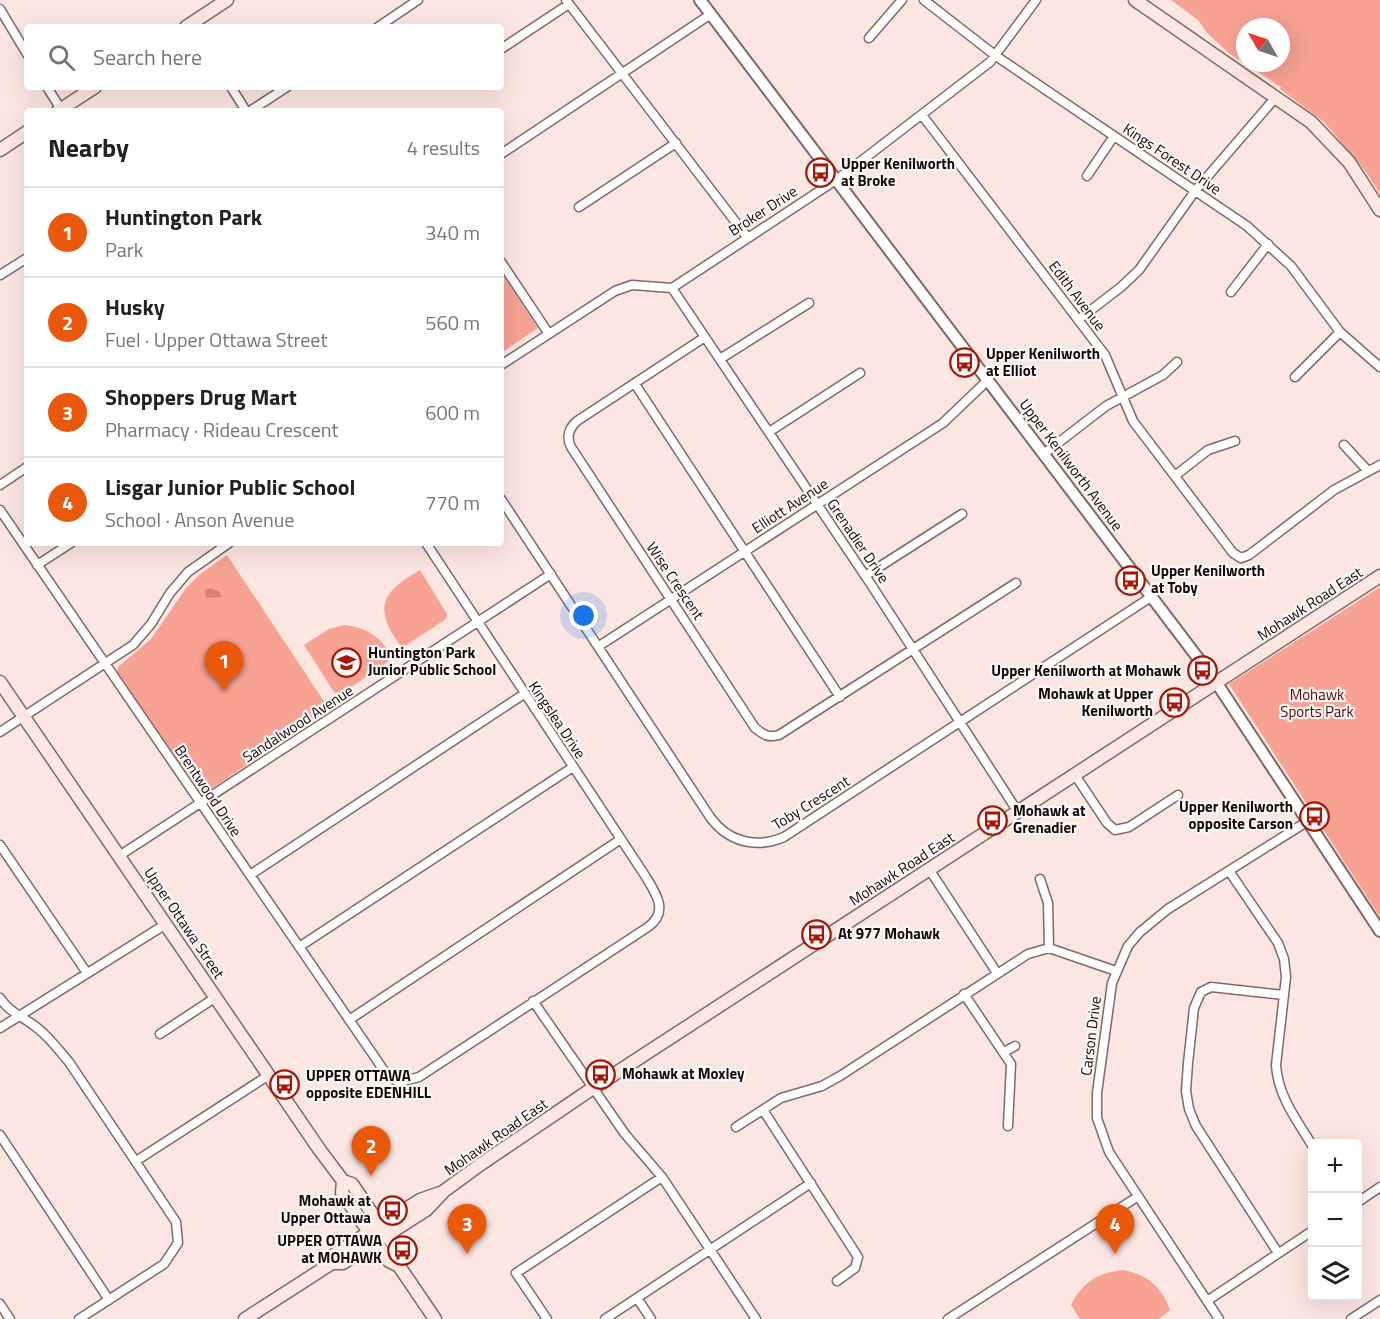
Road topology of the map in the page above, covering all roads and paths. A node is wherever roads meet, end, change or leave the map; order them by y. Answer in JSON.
{"nodes":[{"id":1,"x":227,"y":0,"type":"edge"},
{"id":2,"x":418,"y":0,"type":"edge"},
{"id":3,"x":700,"y":0,"type":"edge"},
{"id":4,"x":902,"y":0,"type":"edge"},
{"id":5,"x":924,"y":0,"type":"edge"},
{"id":6,"x":1036,"y":0,"type":"edge"},
{"id":7,"x":1135,"y":0,"type":"edge"},
{"id":8,"x":568,"y":2,"type":"edge"},
{"id":9,"x":0,"y":9,"type":"edge"},
{"id":10,"x":711,"y":14,"type":"junction"},
{"id":11,"x":192,"y":24,"type":"edge"},
{"id":12,"x":382,"y":24,"type":"edge"},
{"id":13,"x":869,"y":38,"type":"dead end"},
{"id":14,"x":504,"y":47,"type":"edge"},
{"id":15,"x":24,"y":49,"type":"edge"},
{"id":16,"x":996,"y":56,"type":"junction"},
{"id":17,"x":623,"y":74,"type":"junction"},
{"id":18,"x":49,"y":90,"type":"edge"},
{"id":19,"x":90,"y":90,"type":"edge"},
{"id":20,"x":233,"y":90,"type":"edge"},
{"id":21,"x":282,"y":90,"type":"edge"},
{"id":22,"x":1276,"y":97,"type":"junction"},
{"id":23,"x":59,"y":108,"type":"edge"},
{"id":24,"x":63,"y":108,"type":"edge"},
{"id":25,"x":246,"y":108,"type":"edge"},
{"id":26,"x":253,"y":108,"type":"edge"},
{"id":27,"x":922,"y":115,"type":"junction"},
{"id":28,"x":24,"y":134,"type":"edge"},
{"id":29,"x":1114,"y":136,"type":"junction"},
{"id":30,"x":675,"y":143,"type":"junction"},
{"id":31,"x":0,"y":150,"type":"edge"},
{"id":32,"x":504,"y":152,"type":"edge"},
{"id":33,"x":1087,"y":176,"type":"dead end"},
{"id":34,"x":837,"y":179,"type":"junction"},
{"id":35,"x":1196,"y":191,"type":"junction"},
{"id":36,"x":579,"y":207,"type":"dead end"},
{"id":37,"x":1380,"y":210,"type":"edge"},
{"id":38,"x":747,"y":237,"type":"junction"},
{"id":39,"x":1268,"y":244,"type":"junction"},
{"id":40,"x":24,"y":260,"type":"edge"},
{"id":41,"x":504,"y":266,"type":"edge"},
{"id":42,"x":0,"y":275,"type":"edge"},
{"id":43,"x":672,"y":288,"type":"junction"},
{"id":44,"x":1231,"y":292,"type":"dead end"},
{"id":45,"x":809,"y":303,"type":"dead end"},
{"id":46,"x":1078,"y":320,"type":"junction"},
{"id":47,"x":1340,"y":332,"type":"junction"},
{"id":48,"x":549,"y":334,"type":"junction"},
{"id":49,"x":705,"y":337,"type":"junction"},
{"id":50,"x":720,"y":359,"type":"junction"},
{"id":51,"x":1177,"y":362,"type":"dead end"},
{"id":52,"x":504,"y":363,"type":"edge"},
{"id":53,"x":1380,"y":368,"type":"edge"},
{"id":54,"x":860,"y":373,"type":"dead end"},
{"id":55,"x":1295,"y":377,"type":"dead end"},
{"id":56,"x":988,"y":380,"type":"junction"},
{"id":57,"x":635,"y":384,"type":"junction"},
{"id":58,"x":1121,"y":396,"type":"junction"},
{"id":59,"x":769,"y":432,"type":"junction"},
{"id":60,"x":1235,"y":441,"type":"dead end"},
{"id":61,"x":1344,"y":445,"type":"dead end"},
{"id":62,"x":1045,"y":453,"type":"junction"},
{"id":63,"x":1380,"y":465,"type":"edge"},
{"id":64,"x":24,"y":469,"type":"edge"},
{"id":65,"x":1368,"y":471,"type":"junction"},
{"id":66,"x":1176,"y":475,"type":"junction"},
{"id":67,"x":0,"y":485,"type":"edge"},
{"id":68,"x":504,"y":504,"type":"edge"},
{"id":69,"x":818,"y":504,"type":"junction"},
{"id":70,"x":0,"y":510,"type":"edge"},
{"id":71,"x":962,"y":514,"type":"dead end"},
{"id":72,"x":24,"y":546,"type":"edge"},
{"id":73,"x":24,"y":546,"type":"edge"},
{"id":74,"x":66,"y":546,"type":"edge"},
{"id":75,"x":225,"y":546,"type":"edge"},
{"id":76,"x":428,"y":546,"type":"edge"},
{"id":77,"x":745,"y":551,"type":"junction"},
{"id":78,"x":37,"y":565,"type":"junction"},
{"id":79,"x":551,"y":574,"type":"junction"},
{"id":80,"x":865,"y":576,"type":"junction"},
{"id":81,"x":1380,"y":576,"type":"edge"},
{"id":82,"x":1016,"y":583,"type":"dead end"},
{"id":83,"x":1151,"y":597,"type":"junction"},
{"id":84,"x":670,"y":598,"type":"junction"},
{"id":85,"x":477,"y":622,"type":"junction"},
{"id":86,"x":599,"y":646,"type":"junction"},
{"id":87,"x":913,"y":650,"type":"junction"},
{"id":88,"x":105,"y":664,"type":"junction"},
{"id":89,"x":0,"y":682,"type":"edge"},
{"id":90,"x":1216,"y":682,"type":"junction"},
{"id":91,"x":524,"y":694,"type":"junction"},
{"id":92,"x":840,"y":697,"type":"junction"},
{"id":93,"x":24,"y":717,"type":"junction"},
{"id":94,"x":960,"y":722,"type":"junction"},
{"id":95,"x":0,"y":732,"type":"edge"},
{"id":96,"x":573,"y":767,"type":"junction"},
{"id":97,"x":1075,"y":775,"type":"junction"},
{"id":98,"x":1178,"y":795,"type":"dead end"},
{"id":99,"x":200,"y":804,"type":"junction"},
{"id":100,"x":1018,"y":812,"type":"junction"},
{"id":101,"x":1308,"y":821,"type":"junction"},
{"id":102,"x":621,"y":839,"type":"junction"},
{"id":103,"x":0,"y":844,"type":"edge"},
{"id":104,"x":119,"y":856,"type":"junction"},
{"id":105,"x":929,"y":869,"type":"junction"},
{"id":106,"x":1229,"y":871,"type":"junction"},
{"id":107,"x":250,"y":875,"type":"junction"},
{"id":108,"x":1040,"y":879,"type":"dead end"},
{"id":109,"x":166,"y":924,"type":"junction"},
{"id":110,"x":1380,"y":932,"type":"edge"},
{"id":111,"x":299,"y":947,"type":"junction"},
{"id":112,"x":1049,"y":948,"type":"junction"},
{"id":113,"x":1116,"y":971,"type":"junction"},
{"id":114,"x":87,"y":973,"type":"junction"},
{"id":115,"x":997,"y":973,"type":"junction"},
{"id":116,"x":964,"y":994,"type":"junction"},
{"id":117,"x":1284,"y":995,"type":"junction"},
{"id":118,"x":0,"y":998,"type":"edge"},
{"id":119,"x":216,"y":998,"type":"junction"},
{"id":120,"x":533,"y":1001,"type":"junction"},
{"id":121,"x":18,"y":1016,"type":"junction"},
{"id":122,"x":349,"y":1020,"type":"junction"},
{"id":123,"x":0,"y":1028,"type":"edge"},
{"id":124,"x":160,"y":1034,"type":"dead end"},
{"id":125,"x":1015,"y":1046,"type":"dead end"},
{"id":126,"x":1004,"y":1052,"type":"junction"},
{"id":127,"x":269,"y":1075,"type":"junction"},
{"id":128,"x":593,"y":1088,"type":"junction"},
{"id":129,"x":763,"y":1110,"type":"junction"},
{"id":130,"x":1008,"y":1126,"type":"dead end"},
{"id":131,"x":736,"y":1127,"type":"dead end"},
{"id":132,"x":0,"y":1134,"type":"edge"},
{"id":133,"x":1308,"y":1139,"type":"edge"},
{"id":134,"x":136,"y":1161,"type":"junction"},
{"id":135,"x":662,"y":1177,"type":"junction"},
{"id":136,"x":343,"y":1181,"type":"junction"},
{"id":137,"x":811,"y":1183,"type":"junction"},
{"id":138,"x":1380,"y":1187,"type":"edge"},
{"id":139,"x":1137,"y":1197,"type":"junction"},
{"id":140,"x":1362,"y":1199,"type":"edge"},
{"id":141,"x":383,"y":1230,"type":"junction"},
{"id":142,"x":1308,"y":1234,"type":"edge"},
{"id":143,"x":372,"y":1237,"type":"junction"},
{"id":144,"x":711,"y":1250,"type":"junction"},
{"id":145,"x":1278,"y":1253,"type":"junction"},
{"id":146,"x":399,"y":1266,"type":"junction"},
{"id":147,"x":837,"y":1281,"type":"dead end"},
{"id":148,"x":637,"y":1298,"type":"junction"},
{"id":149,"x":109,"y":1300,"type":"junction"},
{"id":150,"x":1380,"y":1300,"type":"edge"},
{"id":151,"x":1207,"y":1301,"type":"junction"},
{"id":152,"x":0,"y":1304,"type":"edge"},
{"id":153,"x":10,"y":1319,"type":"edge"},
{"id":154,"x":79,"y":1319,"type":"edge"},
{"id":155,"x":245,"y":1319,"type":"edge"},
{"id":156,"x":435,"y":1319,"type":"edge"},
{"id":157,"x":547,"y":1319,"type":"edge"},
{"id":158,"x":605,"y":1319,"type":"edge"},
{"id":159,"x":651,"y":1319,"type":"edge"},
{"id":160,"x":756,"y":1319,"type":"edge"},
{"id":161,"x":948,"y":1319,"type":"edge"},
{"id":162,"x":1219,"y":1319,"type":"edge"},
{"id":163,"x":1351,"y":1319,"type":"edge"}],
"edges":[{"from":1,"to":11,"type":"main road"},
{"from":2,"to":12,"type":"street"},
{"from":3,"to":10,"type":"street","name":"Upper Kenilworth Avenue"},
{"from":4,"to":13,"type":"street"},
{"from":5,"to":16,"type":"street","name":"Kings Forest Drive"},
{"from":6,"to":16,"type":"street","name":"Broker Drive"},
{"from":7,"to":22,"type":"main road"},
{"from":8,"to":14,"type":"street"},
{"from":8,"to":17,"type":"street"},
{"from":9,"to":15,"type":"street"},
{"from":10,"to":17,"type":"street"},
{"from":10,"to":34,"type":"street","name":"Upper Kenilworth Avenue"},
{"from":16,"to":27,"type":"street","name":"Broker Drive"},
{"from":16,"to":29,"type":"street","name":"Kings Forest Drive"},
{"from":17,"to":30,"type":"street"},
{"from":17,"to":32,"type":"street"},
{"from":18,"to":23,"type":"street"},
{"from":19,"to":24,"type":"main road"},
{"from":20,"to":25,"type":"street"},
{"from":21,"to":26,"type":"street"},
{"from":22,"to":35,"type":"street"},
{"from":22,"to":37,"type":"main road"},
{"from":27,"to":34,"type":"street","name":"Broker Drive"},
{"from":27,"to":46,"type":"street","name":"Edith Avenue"},
{"from":28,"to":31,"type":"main road"},
{"from":29,"to":33,"type":"street"},
{"from":29,"to":35,"type":"street","name":"Kings Forest Drive"},
{"from":30,"to":36,"type":"street"},
{"from":30,"to":38,"type":"street"},
{"from":34,"to":38,"type":"street","name":"Broker Drive"},
{"from":34,"to":56,"type":"street","name":"Upper Kenilworth Avenue"},
{"from":35,"to":39,"type":"street","name":"Kings Forest Drive"},
{"from":35,"to":46,"type":"street"},
{"from":38,"to":43,"type":"street","name":"Broker Drive"},
{"from":39,"to":44,"type":"street"},
{"from":39,"to":47,"type":"street","name":"Kings Forest Drive"},
{"from":40,"to":42,"type":"street"},
{"from":41,"to":48,"type":"street"},
{"from":43,"to":48,"type":"street"},
{"from":43,"to":49,"type":"street","name":"Grenadier Drive"},
{"from":45,"to":50,"type":"street"},
{"from":46,"to":58,"type":"street","name":"Edith Avenue"},
{"from":47,"to":53,"type":"street","name":"Kings Forest Drive"},
{"from":47,"to":55,"type":"street"},
{"from":48,"to":52,"type":"street"},
{"from":49,"to":50,"type":"street","name":"Grenadier Drive"},
{"from":49,"to":57,"type":"street","name":"Wise Crescent"},
{"from":50,"to":59,"type":"street","name":"Grenadier Drive"},
{"from":51,"to":58,"type":"street"},
{"from":54,"to":59,"type":"street"},
{"from":56,"to":62,"type":"street","name":"Upper Kenilworth Avenue"},
{"from":56,"to":69,"type":"street","name":"Elliott Avenue"},
{"from":57,"to":77,"type":"street"},
{"from":57,"to":84,"type":"street","name":"Wise Crescent"},
{"from":58,"to":62,"type":"street"},
{"from":58,"to":66,"type":"street","name":"Edith Avenue"},
{"from":59,"to":69,"type":"street","name":"Grenadier Drive"},
{"from":60,"to":66,"type":"street"},
{"from":61,"to":65,"type":"street"},
{"from":62,"to":83,"type":"street","name":"Upper Kenilworth Avenue"},
{"from":63,"to":65,"type":"street"},
{"from":64,"to":67,"type":"street"},
{"from":65,"to":66,"type":"street","name":"Edith Avenue"},
{"from":68,"to":79,"type":"street","name":"Toby Crescent"},
{"from":69,"to":77,"type":"street","name":"Elliott Avenue"},
{"from":69,"to":80,"type":"street","name":"Grenadier Drive"},
{"from":70,"to":73,"type":"street","name":"Brentwood Drive"},
{"from":71,"to":80,"type":"street"},
{"from":72,"to":78,"type":"street","name":"Brentwood Drive"},
{"from":74,"to":78,"type":"street"},
{"from":75,"to":88,"type":"street"},
{"from":76,"to":85,"type":"street","name":"Kingslea Drive"},
{"from":77,"to":84,"type":"street","name":"Elliott Avenue"},
{"from":77,"to":92,"type":"street"},
{"from":78,"to":88,"type":"street","name":"Brentwood Drive"},
{"from":79,"to":85,"type":"street","name":"Sandalwood Avenue"},
{"from":79,"to":86,"type":"street","name":"Toby Crescent"},
{"from":80,"to":87,"type":"street","name":"Grenadier Drive"},
{"from":81,"to":90,"type":"main road","name":"Mohawk Road East"},
{"from":82,"to":87,"type":"street","name":"Wise Crescent"},
{"from":83,"to":90,"type":"street","name":"Upper Kenilworth Avenue"},
{"from":83,"to":94,"type":"street","name":"Toby Crescent"},
{"from":84,"to":86,"type":"street","name":"Elliott Avenue"},
{"from":84,"to":92,"type":"street","name":"Wise Crescent"},
{"from":85,"to":91,"type":"street","name":"Kingslea Drive"},
{"from":85,"to":99,"type":"street","name":"Sandalwood Avenue"},
{"from":86,"to":94,"type":"street","name":"Toby Crescent"},
{"from":87,"to":92,"type":"street","name":"Wise Crescent"},
{"from":87,"to":94,"type":"street","name":"Grenadier Drive"},
{"from":88,"to":93,"type":"street"},
{"from":88,"to":99,"type":"street","name":"Brentwood Drive"},
{"from":89,"to":93,"type":"main road","name":"Upper Ottawa Street"},
{"from":90,"to":97,"type":"main road","name":"Mohawk Road East"},
{"from":90,"to":101,"type":"street","name":"Upper Kenilworth Avenue"},
{"from":91,"to":96,"type":"street","name":"Kingslea Drive"},
{"from":91,"to":107,"type":"street"},
{"from":93,"to":95,"type":"street"},
{"from":93,"to":104,"type":"main road","name":"Upper Ottawa Street"},
{"from":94,"to":100,"type":"street","name":"Grenadier Drive"},
{"from":96,"to":102,"type":"street","name":"Kingslea Drive"},
{"from":96,"to":111,"type":"street"},
{"from":97,"to":98,"type":"street"},
{"from":97,"to":100,"type":"main road","name":"Mohawk Road East"},
{"from":99,"to":104,"type":"street","name":"Sandalwood Avenue"},
{"from":99,"to":107,"type":"street","name":"Brentwood Drive"},
{"from":100,"to":105,"type":"main road","name":"Mohawk Road East"},
{"from":101,"to":106,"type":"street","name":"Carson Drive"},
{"from":101,"to":110,"type":"street","name":"Upper Kenilworth Avenue"},
{"from":102,"to":120,"type":"street","name":"Kingslea Drive"},
{"from":102,"to":122,"type":"street"},
{"from":103,"to":114,"type":"street"},
{"from":104,"to":109,"type":"main road","name":"Upper Ottawa Street"},
{"from":105,"to":115,"type":"street"},
{"from":105,"to":128,"type":"main road","name":"Mohawk Road East"},
{"from":106,"to":113,"type":"street","name":"Carson Drive"},
{"from":106,"to":117,"type":"street"},
{"from":107,"to":111,"type":"street","name":"Brentwood Drive"},
{"from":108,"to":112,"type":"street"},
{"from":109,"to":114,"type":"street"},
{"from":109,"to":119,"type":"main road","name":"Upper Ottawa Street"},
{"from":111,"to":122,"type":"street","name":"Brentwood Drive"},
{"from":112,"to":113,"type":"street"},
{"from":112,"to":115,"type":"street"},
{"from":113,"to":139,"type":"street","name":"Carson Drive"},
{"from":114,"to":121,"type":"street"},
{"from":115,"to":116,"type":"street"},
{"from":116,"to":126,"type":"street"},
{"from":116,"to":129,"type":"street"},
{"from":117,"to":133,"type":"street"},
{"from":117,"to":145,"type":"street"},
{"from":118,"to":121,"type":"street"},
{"from":119,"to":124,"type":"street"},
{"from":119,"to":127,"type":"main road","name":"Upper Ottawa Street"},
{"from":120,"to":122,"type":"street","name":"Brentwood Drive"},
{"from":120,"to":128,"type":"street"},
{"from":121,"to":123,"type":"street"},
{"from":121,"to":134,"type":"street"},
{"from":125,"to":126,"type":"street"},
{"from":126,"to":130,"type":"street"},
{"from":127,"to":134,"type":"street"},
{"from":127,"to":136,"type":"main road","name":"Upper Ottawa Street"},
{"from":128,"to":135,"type":"street"},
{"from":128,"to":141,"type":"main road","name":"Mohawk Road East"},
{"from":129,"to":131,"type":"street"},
{"from":129,"to":137,"type":"street"},
{"from":132,"to":149,"type":"street"},
{"from":134,"to":149,"type":"street"},
{"from":135,"to":144,"type":"street"},
{"from":135,"to":157,"type":"street"},
{"from":136,"to":141,"type":"main road","name":"Upper Ottawa Street"},
{"from":136,"to":143,"type":"main road","name":"Upper Ottawa Street"},
{"from":137,"to":144,"type":"street"},
{"from":137,"to":147,"type":"street"},
{"from":138,"to":140,"type":"street"},
{"from":139,"to":151,"type":"street","name":"Carson Drive"},
{"from":139,"to":161,"type":"street"},
{"from":141,"to":143,"type":"main road","name":"Mohawk Road East"},
{"from":141,"to":146,"type":"main road","name":"Upper Ottawa Street"},
{"from":142,"to":145,"type":"street"},
{"from":143,"to":146,"type":"main road","name":"Upper Ottawa Street"},
{"from":143,"to":155,"type":"main road","name":"Mohawk Road East"},
{"from":144,"to":148,"type":"street"},
{"from":144,"to":160,"type":"street"},
{"from":145,"to":151,"type":"street"},
{"from":146,"to":156,"type":"main road","name":"Upper Ottawa Street"},
{"from":148,"to":158,"type":"street"},
{"from":148,"to":159,"type":"street"},
{"from":149,"to":154,"type":"street"},
{"from":150,"to":163,"type":"street"},
{"from":151,"to":162,"type":"street","name":"Carson Drive"},
{"from":152,"to":153,"type":"street"}]}
